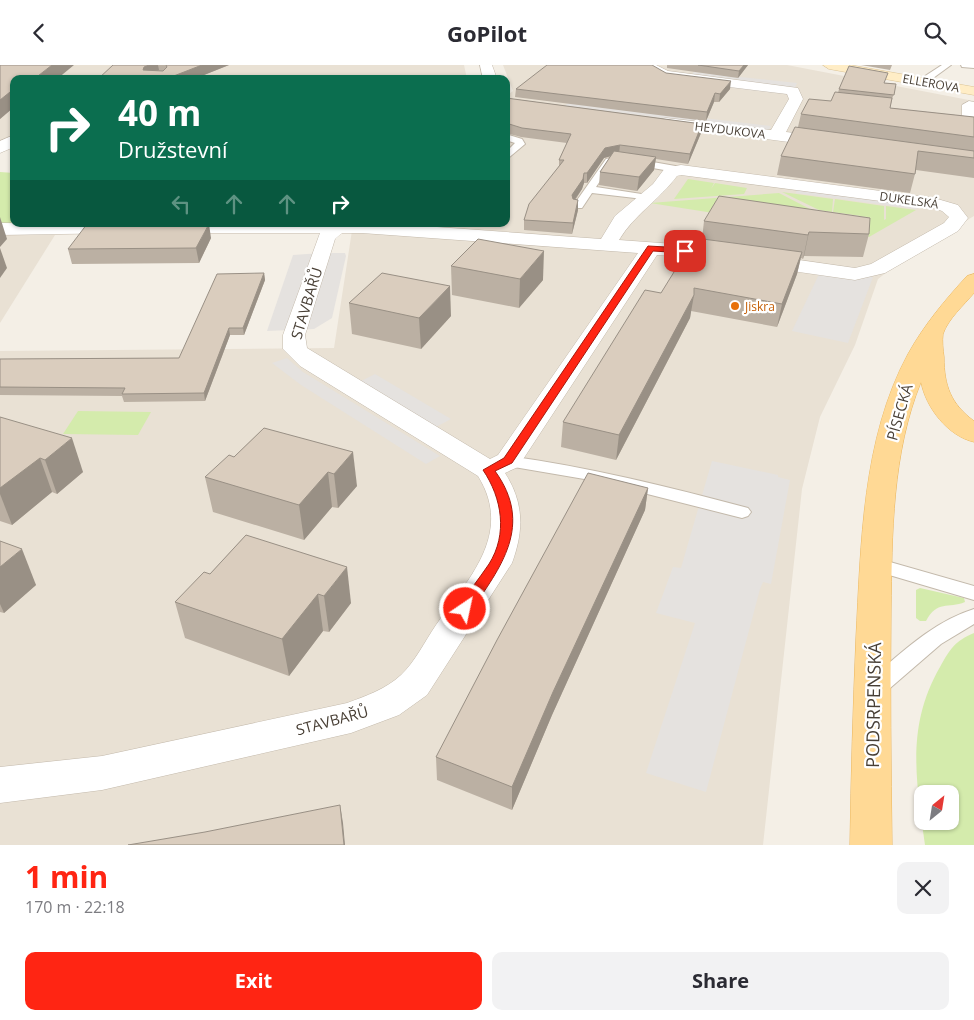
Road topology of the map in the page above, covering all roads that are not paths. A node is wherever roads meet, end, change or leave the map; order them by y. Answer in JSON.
{"nodes":[{"id":1,"x":647,"y":65,"type":"edge"},
{"id":2,"x":829,"y":65,"type":"edge"},
{"id":3,"x":948,"y":65,"type":"edge"},
{"id":4,"x":965,"y":65,"type":"edge"},
{"id":5,"x":974,"y":66,"type":"edge"},
{"id":6,"x":922,"y":81,"type":"junction"},
{"id":7,"x":796,"y":99,"type":"junction"},
{"id":8,"x":812,"y":100,"type":"edge"},
{"id":9,"x":971,"y":104,"type":"edge"},
{"id":10,"x":950,"y":115,"type":"edge"},
{"id":11,"x":649,"y":120,"type":"edge"},
{"id":12,"x":776,"y":136,"type":"junction"},
{"id":13,"x":510,"y":138,"type":"edge"},
{"id":14,"x":844,"y":144,"type":"edge"},
{"id":15,"x":510,"y":153,"type":"edge"},
{"id":16,"x":681,"y":170,"type":"junction"},
{"id":17,"x":589,"y":189,"type":"junction"},
{"id":18,"x":648,"y":198,"type":"junction"},
{"id":19,"x":578,"y":205,"type":"edge"},
{"id":20,"x":126,"y":227,"type":"edge"},
{"id":21,"x":334,"y":227,"type":"edge"},
{"id":22,"x":362,"y":227,"type":"edge"},
{"id":23,"x":0,"y":229,"type":"edge"},
{"id":24,"x":607,"y":244,"type":"junction"},
{"id":25,"x":651,"y":248,"type":"junction"},
{"id":26,"x":974,"y":281,"type":"edge"},
{"id":27,"x":932,"y":332,"type":"junction"},
{"id":28,"x":974,"y":434,"type":"edge"},
{"id":29,"x":498,"y":466,"type":"junction"},
{"id":30,"x":742,"y":512,"type":"dead end"},
{"id":31,"x":876,"y":564,"type":"junction"},
{"id":32,"x":974,"y":593,"type":"edge"},
{"id":33,"x":974,"y":616,"type":"edge"},
{"id":34,"x":872,"y":690,"type":"junction"},
{"id":35,"x":0,"y":785,"type":"edge"},
{"id":36,"x":871,"y":845,"type":"edge"}],
"edges":[{"from":1,"to":7,"type":"street"},
{"from":2,"to":6,"type":"street","name":"ELLEROVA"},
{"from":3,"to":6,"type":"lane"},
{"from":4,"to":5,"type":"lane"},
{"from":6,"to":9,"type":"street","name":"ELLEROVA"},
{"from":7,"to":8,"type":"street"},
{"from":7,"to":12,"type":"street","name":"HEYDUKOVA"},
{"from":9,"to":10,"type":"street"},
{"from":11,"to":12,"type":"street","name":"HEYDUKOVA"},
{"from":12,"to":14,"type":"street","name":"HEYDUKOVA"},
{"from":13,"to":15,"type":"lane"},
{"from":16,"to":17,"type":"lane"},
{"from":16,"to":18,"type":"street"},
{"from":16,"to":25,"type":"street","name":"DUKELSKÁ"},
{"from":17,"to":18,"type":"lane"},
{"from":17,"to":19,"type":"lane"},
{"from":18,"to":24,"type":"street"},
{"from":20,"to":23,"type":"street"},
{"from":21,"to":29,"type":"street","name":"STAVBAŘŮ"},
{"from":22,"to":24,"type":"street","name":"DUKELSKÁ"},
{"from":24,"to":25,"type":"street","name":"DUKELSKÁ"},
{"from":25,"to":29,"type":"street"},
{"from":26,"to":27,"type":"main road","name":"PÍSECKÁ"},
{"from":27,"to":28,"type":"main road"},
{"from":27,"to":31,"type":"main road","name":"PÍSECKÁ"},
{"from":29,"to":30,"type":"lane"},
{"from":29,"to":35,"type":"street","name":"STAVBAŘŮ"},
{"from":31,"to":32,"type":"lane"},
{"from":31,"to":34,"type":"main road","name":"PODSRPENSKÁ"},
{"from":33,"to":34,"type":"lane"},
{"from":34,"to":36,"type":"main road","name":"PODSRPENSKÁ"}]}
